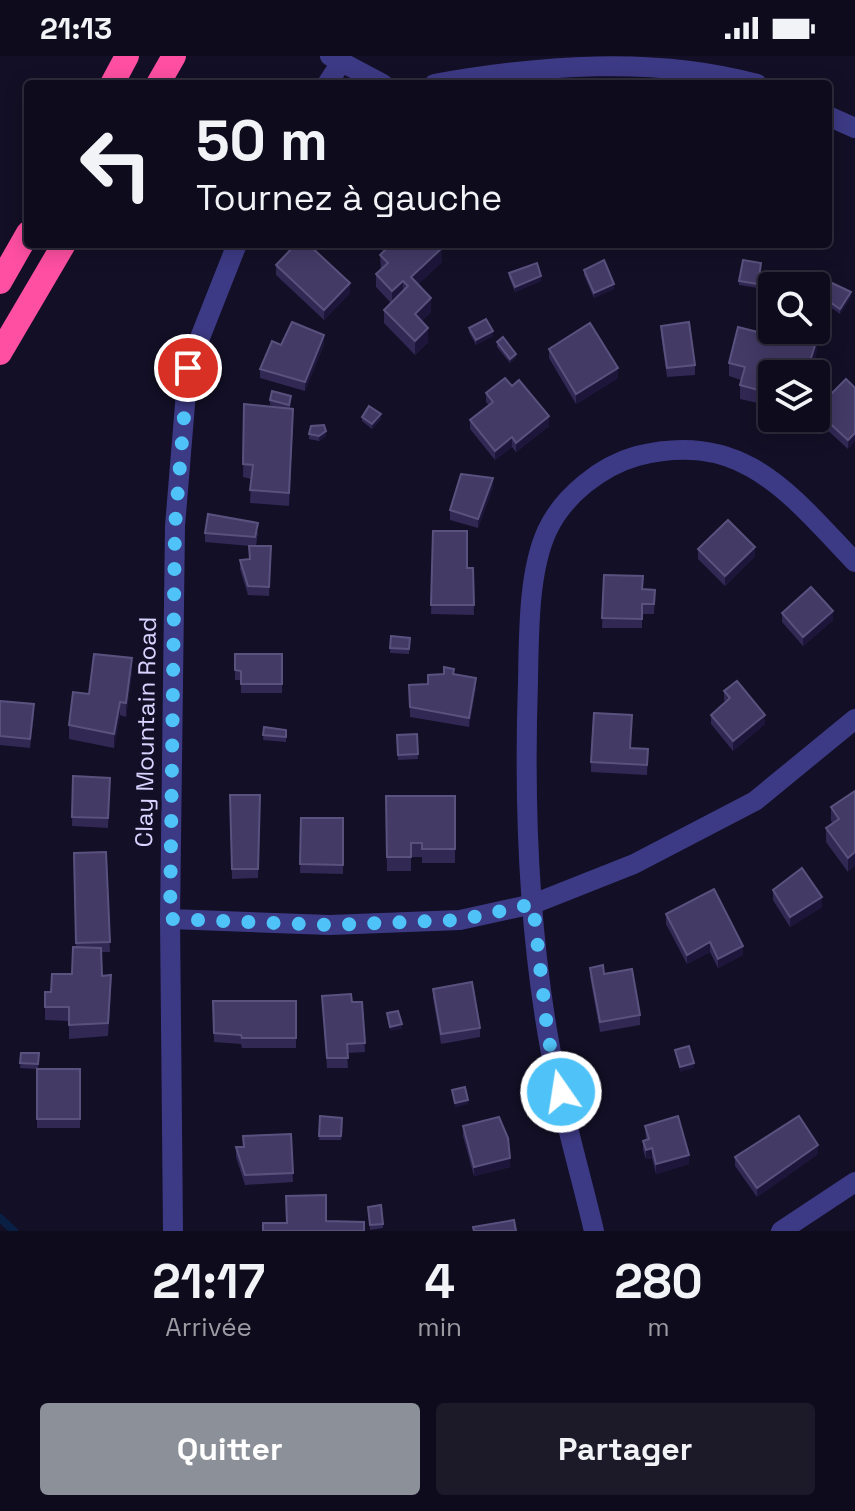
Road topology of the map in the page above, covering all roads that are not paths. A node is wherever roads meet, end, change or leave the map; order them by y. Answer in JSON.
{"nodes":[{"id":1,"x":127,"y":56,"type":"edge"},
{"id":2,"x":174,"y":56,"type":"edge"},
{"id":3,"x":335,"y":60,"type":"edge"},
{"id":4,"x":696,"y":60,"type":"edge"},
{"id":5,"x":114,"y":80,"type":"edge"},
{"id":6,"x":160,"y":80,"type":"edge"},
{"id":7,"x":328,"y":80,"type":"edge"},
{"id":8,"x":375,"y":80,"type":"edge"},
{"id":9,"x":457,"y":80,"type":"edge"},
{"id":10,"x":747,"y":80,"type":"edge"},
{"id":11,"x":832,"y":118,"type":"edge"},
{"id":12,"x":855,"y":128,"type":"edge"},
{"id":13,"x":24,"y":240,"type":"edge"},
{"id":14,"x":62,"y":248,"type":"edge"},
{"id":15,"x":235,"y":248,"type":"edge"},
{"id":16,"x":0,"y":282,"type":"edge"},
{"id":17,"x":0,"y":353,"type":"edge"},
{"id":18,"x":855,"y":562,"type":"edge"},
{"id":19,"x":855,"y":719,"type":"edge"},
{"id":20,"x":533,"y":904,"type":"junction"},
{"id":21,"x":170,"y":919,"type":"junction"},
{"id":22,"x":855,"y":1182,"type":"edge"},
{"id":23,"x":173,"y":1231,"type":"edge"},
{"id":24,"x":594,"y":1231,"type":"edge"},
{"id":25,"x":781,"y":1231,"type":"edge"}],
"edges":[{"from":1,"to":5,"type":"highway"},
{"from":2,"to":6,"type":"highway"},
{"from":3,"to":7,"type":"street"},
{"from":3,"to":8,"type":"street"},
{"from":4,"to":9,"type":"street"},
{"from":4,"to":10,"type":"street"},
{"from":11,"to":12,"type":"street"},
{"from":13,"to":16,"type":"highway"},
{"from":14,"to":17,"type":"highway"},
{"from":15,"to":21,"type":"street","name":"Clay Mountain Road"},
{"from":18,"to":20,"type":"street"},
{"from":19,"to":20,"type":"street"},
{"from":20,"to":21,"type":"street"},
{"from":20,"to":24,"type":"street"},
{"from":21,"to":23,"type":"street","name":"Clay Mountain Road"},
{"from":22,"to":25,"type":"street"}]}
